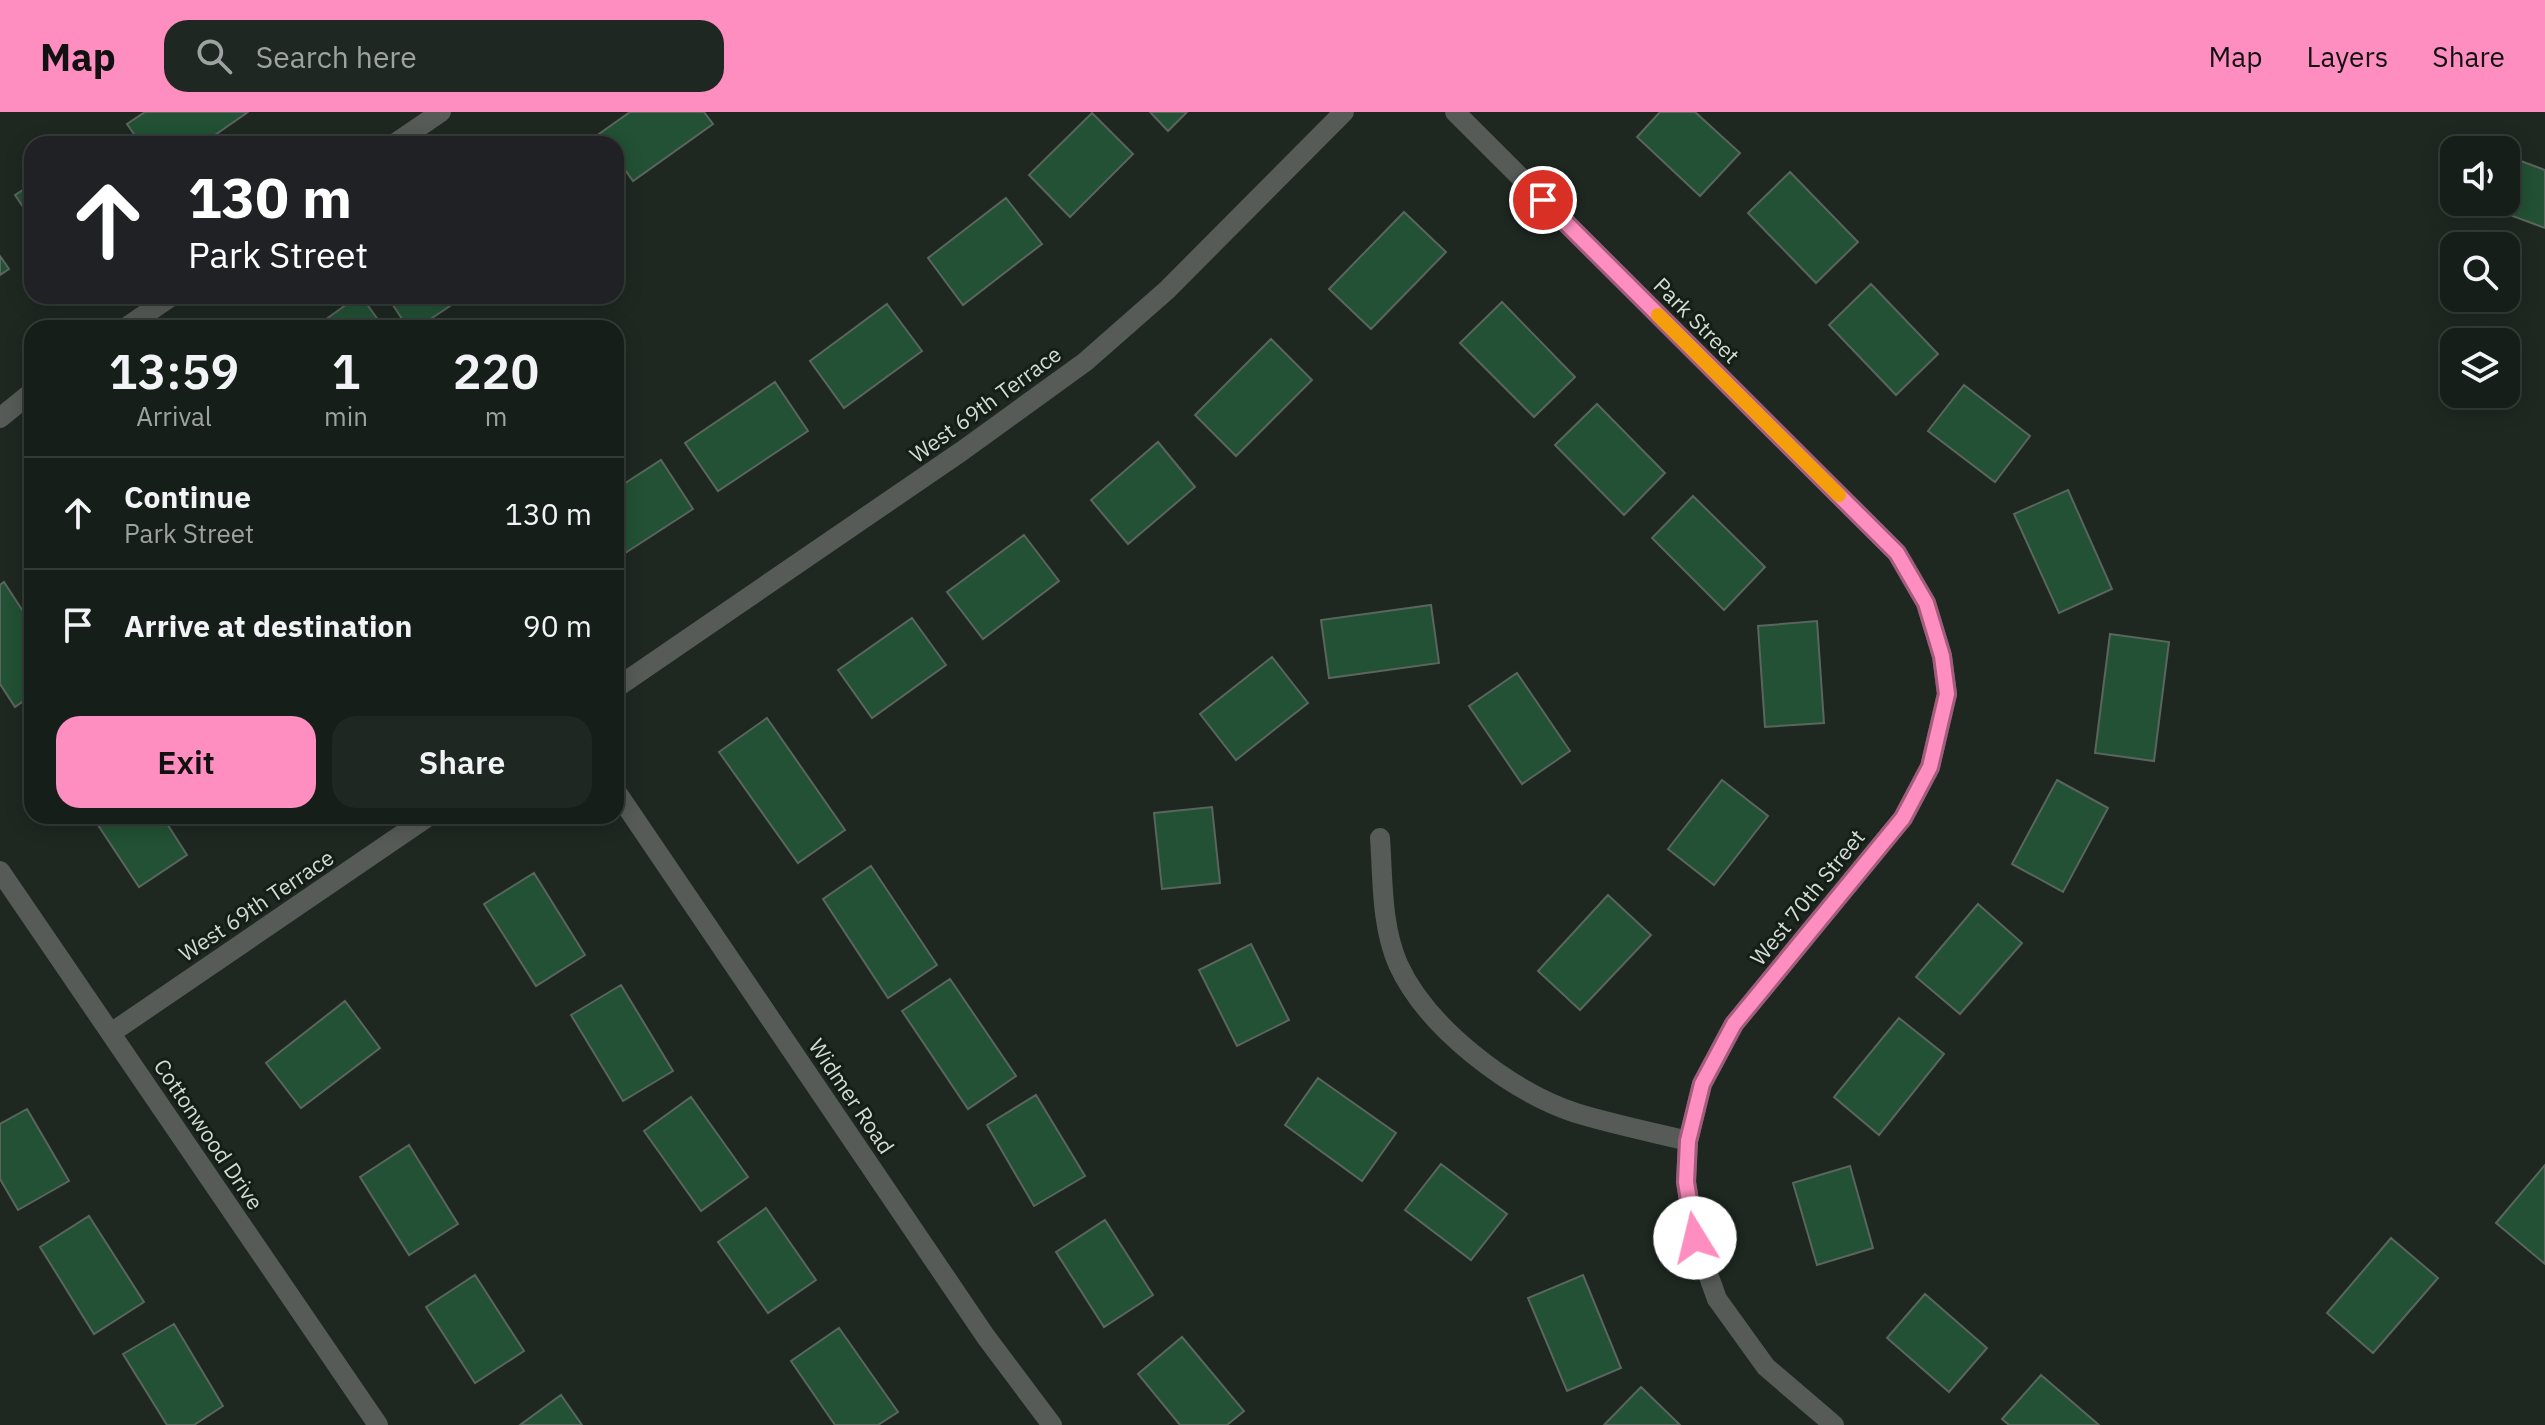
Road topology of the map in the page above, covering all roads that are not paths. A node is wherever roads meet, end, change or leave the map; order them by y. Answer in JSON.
{"nodes":[{"id":1,"x":441,"y":112,"type":"edge"},
{"id":2,"x":1344,"y":112,"type":"edge"},
{"id":3,"x":1455,"y":112,"type":"edge"},
{"id":4,"x":406,"y":136,"type":"edge"},
{"id":5,"x":160,"y":304,"type":"edge"},
{"id":6,"x":137,"y":320,"type":"edge"},
{"id":7,"x":24,"y":398,"type":"edge"},
{"id":8,"x":0,"y":418,"type":"edge"},
{"id":9,"x":1903,"y":563,"type":"joint"},
{"id":10,"x":624,"y":683,"type":"edge"},
{"id":11,"x":624,"y":803,"type":"edge"},
{"id":12,"x":417,"y":824,"type":"edge"},
{"id":13,"x":1380,"y":838,"type":"dead end"},
{"id":14,"x":0,"y":871,"type":"edge"},
{"id":15,"x":111,"y":1033,"type":"junction"},
{"id":16,"x":1688,"y":1141,"type":"junction"},
{"id":17,"x":378,"y":1425,"type":"edge"},
{"id":18,"x":1052,"y":1425,"type":"edge"},
{"id":19,"x":1834,"y":1425,"type":"edge"}],
"edges":[{"from":1,"to":4,"type":"street"},
{"from":2,"to":10,"type":"street","name":"West 69th Terrace"},
{"from":3,"to":9,"type":"street","name":"Park Street"},
{"from":5,"to":6,"type":"street"},
{"from":7,"to":8,"type":"street"},
{"from":9,"to":16,"type":"street","name":"West 70th Street"},
{"from":11,"to":18,"type":"street","name":"Widmer Road"},
{"from":12,"to":15,"type":"street","name":"West 69th Terrace"},
{"from":13,"to":16,"type":"street"},
{"from":14,"to":15,"type":"street","name":"Cottonwood Drive"},
{"from":15,"to":17,"type":"street","name":"Cottonwood Drive"},
{"from":16,"to":19,"type":"street","name":"West 70th Street"}]}
